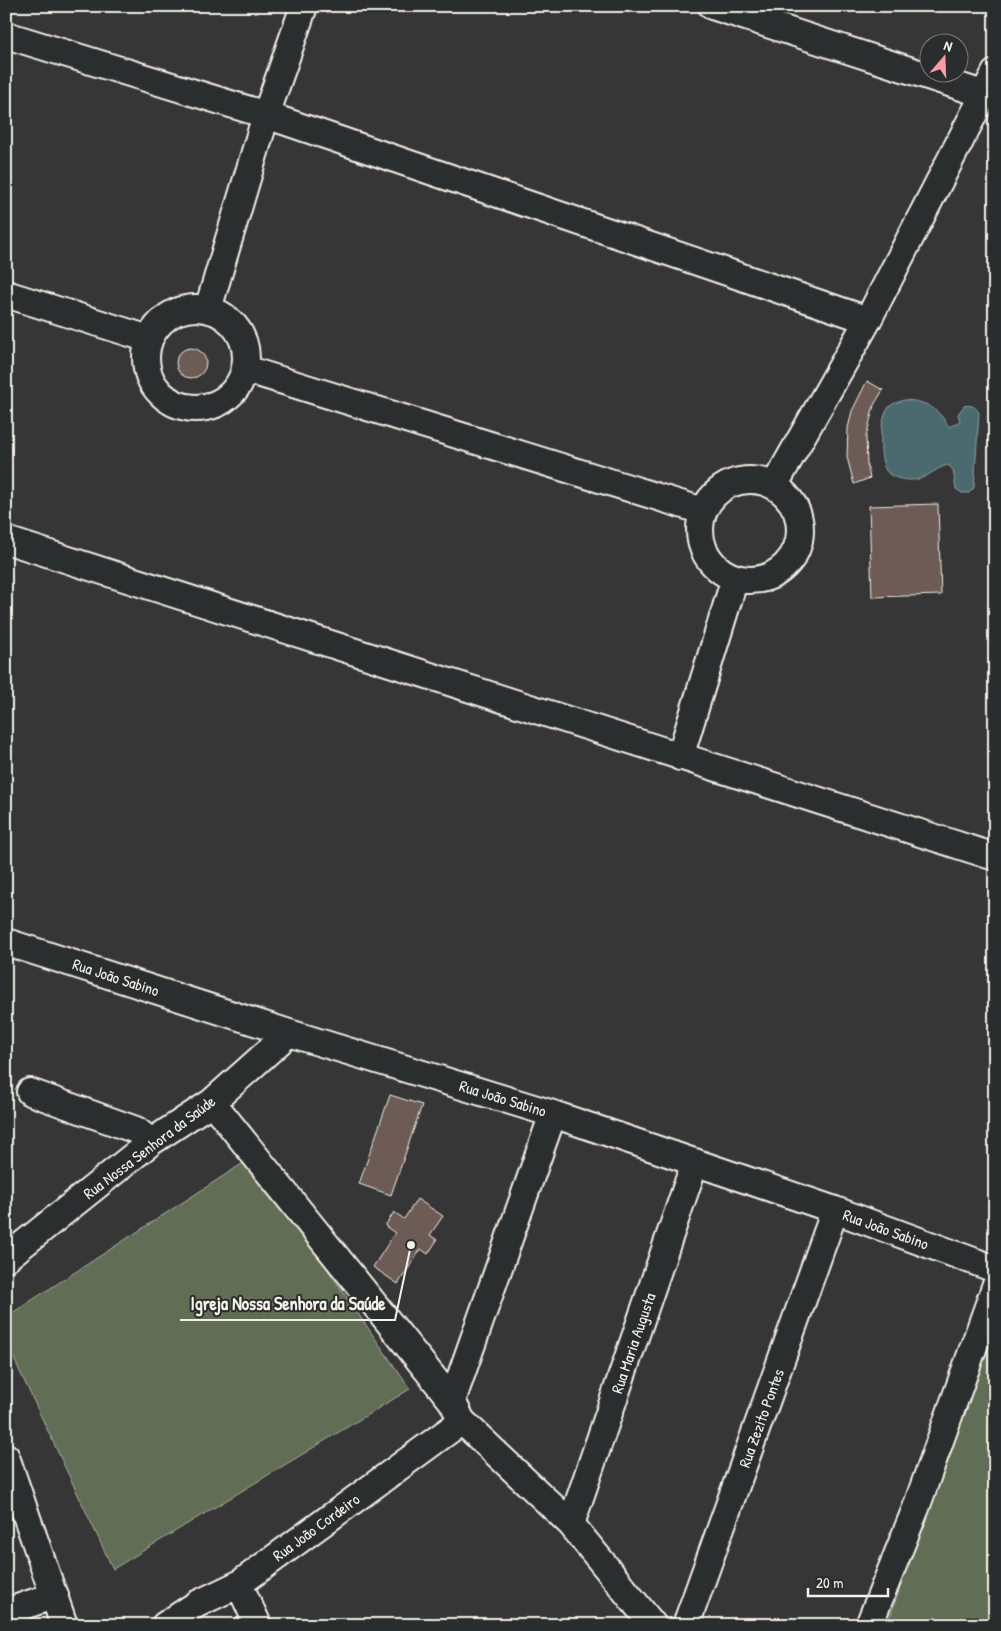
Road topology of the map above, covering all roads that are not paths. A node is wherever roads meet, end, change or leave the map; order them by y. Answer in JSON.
{"nodes":[{"id":1,"x":304,"y":6,"type":"edge"},
{"id":2,"x":712,"y":6,"type":"edge"},
{"id":3,"x":6,"y":35,"type":"edge"},
{"id":4,"x":989,"y":84,"type":"edge"},
{"id":5,"x":266,"y":115,"type":"junction"},
{"id":6,"x":6,"y":294,"type":"edge"},
{"id":7,"x":208,"y":309,"type":"junction"},
{"id":8,"x":868,"y":320,"type":"junction"},
{"id":9,"x":148,"y":339,"type":"junction"},
{"id":10,"x":245,"y":369,"type":"junction"},
{"id":11,"x":774,"y":486,"type":"junction"},
{"id":12,"x":703,"y":512,"type":"junction"},
{"id":13,"x":6,"y":540,"type":"edge"},
{"id":14,"x":735,"y":578,"type":"junction"},
{"id":15,"x":680,"y":756,"type":"junction"},
{"id":16,"x":995,"y":857,"type":"edge"},
{"id":17,"x":6,"y":942,"type":"edge"},
{"id":18,"x":289,"y":1033,"type":"junction"},
{"id":19,"x":30,"y":1092,"type":"dead end"},
{"id":20,"x":212,"y":1102,"type":"junction"},
{"id":21,"x":553,"y":1114,"type":"junction"},
{"id":22,"x":151,"y":1142,"type":"junction"},
{"id":23,"x":695,"y":1162,"type":"junction"},
{"id":24,"x":835,"y":1210,"type":"junction"},
{"id":25,"x":6,"y":1258,"type":"edge"},
{"id":26,"x":995,"y":1269,"type":"edge"},
{"id":27,"x":995,"y":1287,"type":"edge"},
{"id":28,"x":457,"y":1411,"type":"junction"},
{"id":29,"x":6,"y":1457,"type":"edge"},
{"id":30,"x":571,"y":1524,"type":"junction"},
{"id":31,"x":239,"y":1584,"type":"junction"},
{"id":32,"x":55,"y":1595,"type":"junction"},
{"id":33,"x":6,"y":1612,"type":"edge"},
{"id":34,"x":64,"y":1625,"type":"edge"},
{"id":35,"x":165,"y":1625,"type":"edge"},
{"id":36,"x":258,"y":1625,"type":"edge"},
{"id":37,"x":653,"y":1625,"type":"edge"},
{"id":38,"x":686,"y":1625,"type":"edge"},
{"id":39,"x":869,"y":1625,"type":"edge"}],
"edges":[{"from":1,"to":5,"type":"street"},
{"from":2,"to":4,"type":"street"},
{"from":3,"to":5,"type":"street"},
{"from":4,"to":8,"type":"street"},
{"from":5,"to":7,"type":"street"},
{"from":5,"to":8,"type":"street"},
{"from":6,"to":9,"type":"street"},
{"from":7,"to":9,"type":"street"},
{"from":7,"to":10,"type":"street"},
{"from":8,"to":11,"type":"street"},
{"from":9,"to":10,"type":"street"},
{"from":10,"to":12,"type":"street"},
{"from":11,"to":12,"type":"street"},
{"from":11,"to":14,"type":"street"},
{"from":12,"to":14,"type":"street"},
{"from":13,"to":15,"type":"street"},
{"from":14,"to":15,"type":"street"},
{"from":15,"to":16,"type":"street"},
{"from":17,"to":18,"type":"street","name":"Rua João Sabino"},
{"from":18,"to":20,"type":"street","name":"Rua Nossa Senhora da Saúde"},
{"from":18,"to":21,"type":"street","name":"Rua João Sabino"},
{"from":19,"to":22,"type":"street"},
{"from":20,"to":22,"type":"street","name":"Rua Nossa Senhora da Saúde"},
{"from":20,"to":28,"type":"street"},
{"from":21,"to":23,"type":"street","name":"Rua João Sabino"},
{"from":21,"to":28,"type":"street"},
{"from":22,"to":25,"type":"street","name":"Rua Nossa Senhora da Saúde"},
{"from":23,"to":24,"type":"street","name":"Rua João Sabino"},
{"from":23,"to":30,"type":"street","name":"Rua Maria Augusta"},
{"from":24,"to":26,"type":"street","name":"Rua João Sabino"},
{"from":24,"to":38,"type":"street","name":"Rua Zezito Pontes"},
{"from":27,"to":39,"type":"street"},
{"from":28,"to":30,"type":"street"},
{"from":28,"to":31,"type":"street","name":"Rua João Cordeiro"},
{"from":29,"to":32,"type":"street"},
{"from":30,"to":37,"type":"street"},
{"from":31,"to":35,"type":"street","name":"Rua João Cordeiro"},
{"from":31,"to":36,"type":"street"},
{"from":32,"to":33,"type":"street"},
{"from":32,"to":34,"type":"street"}]}
